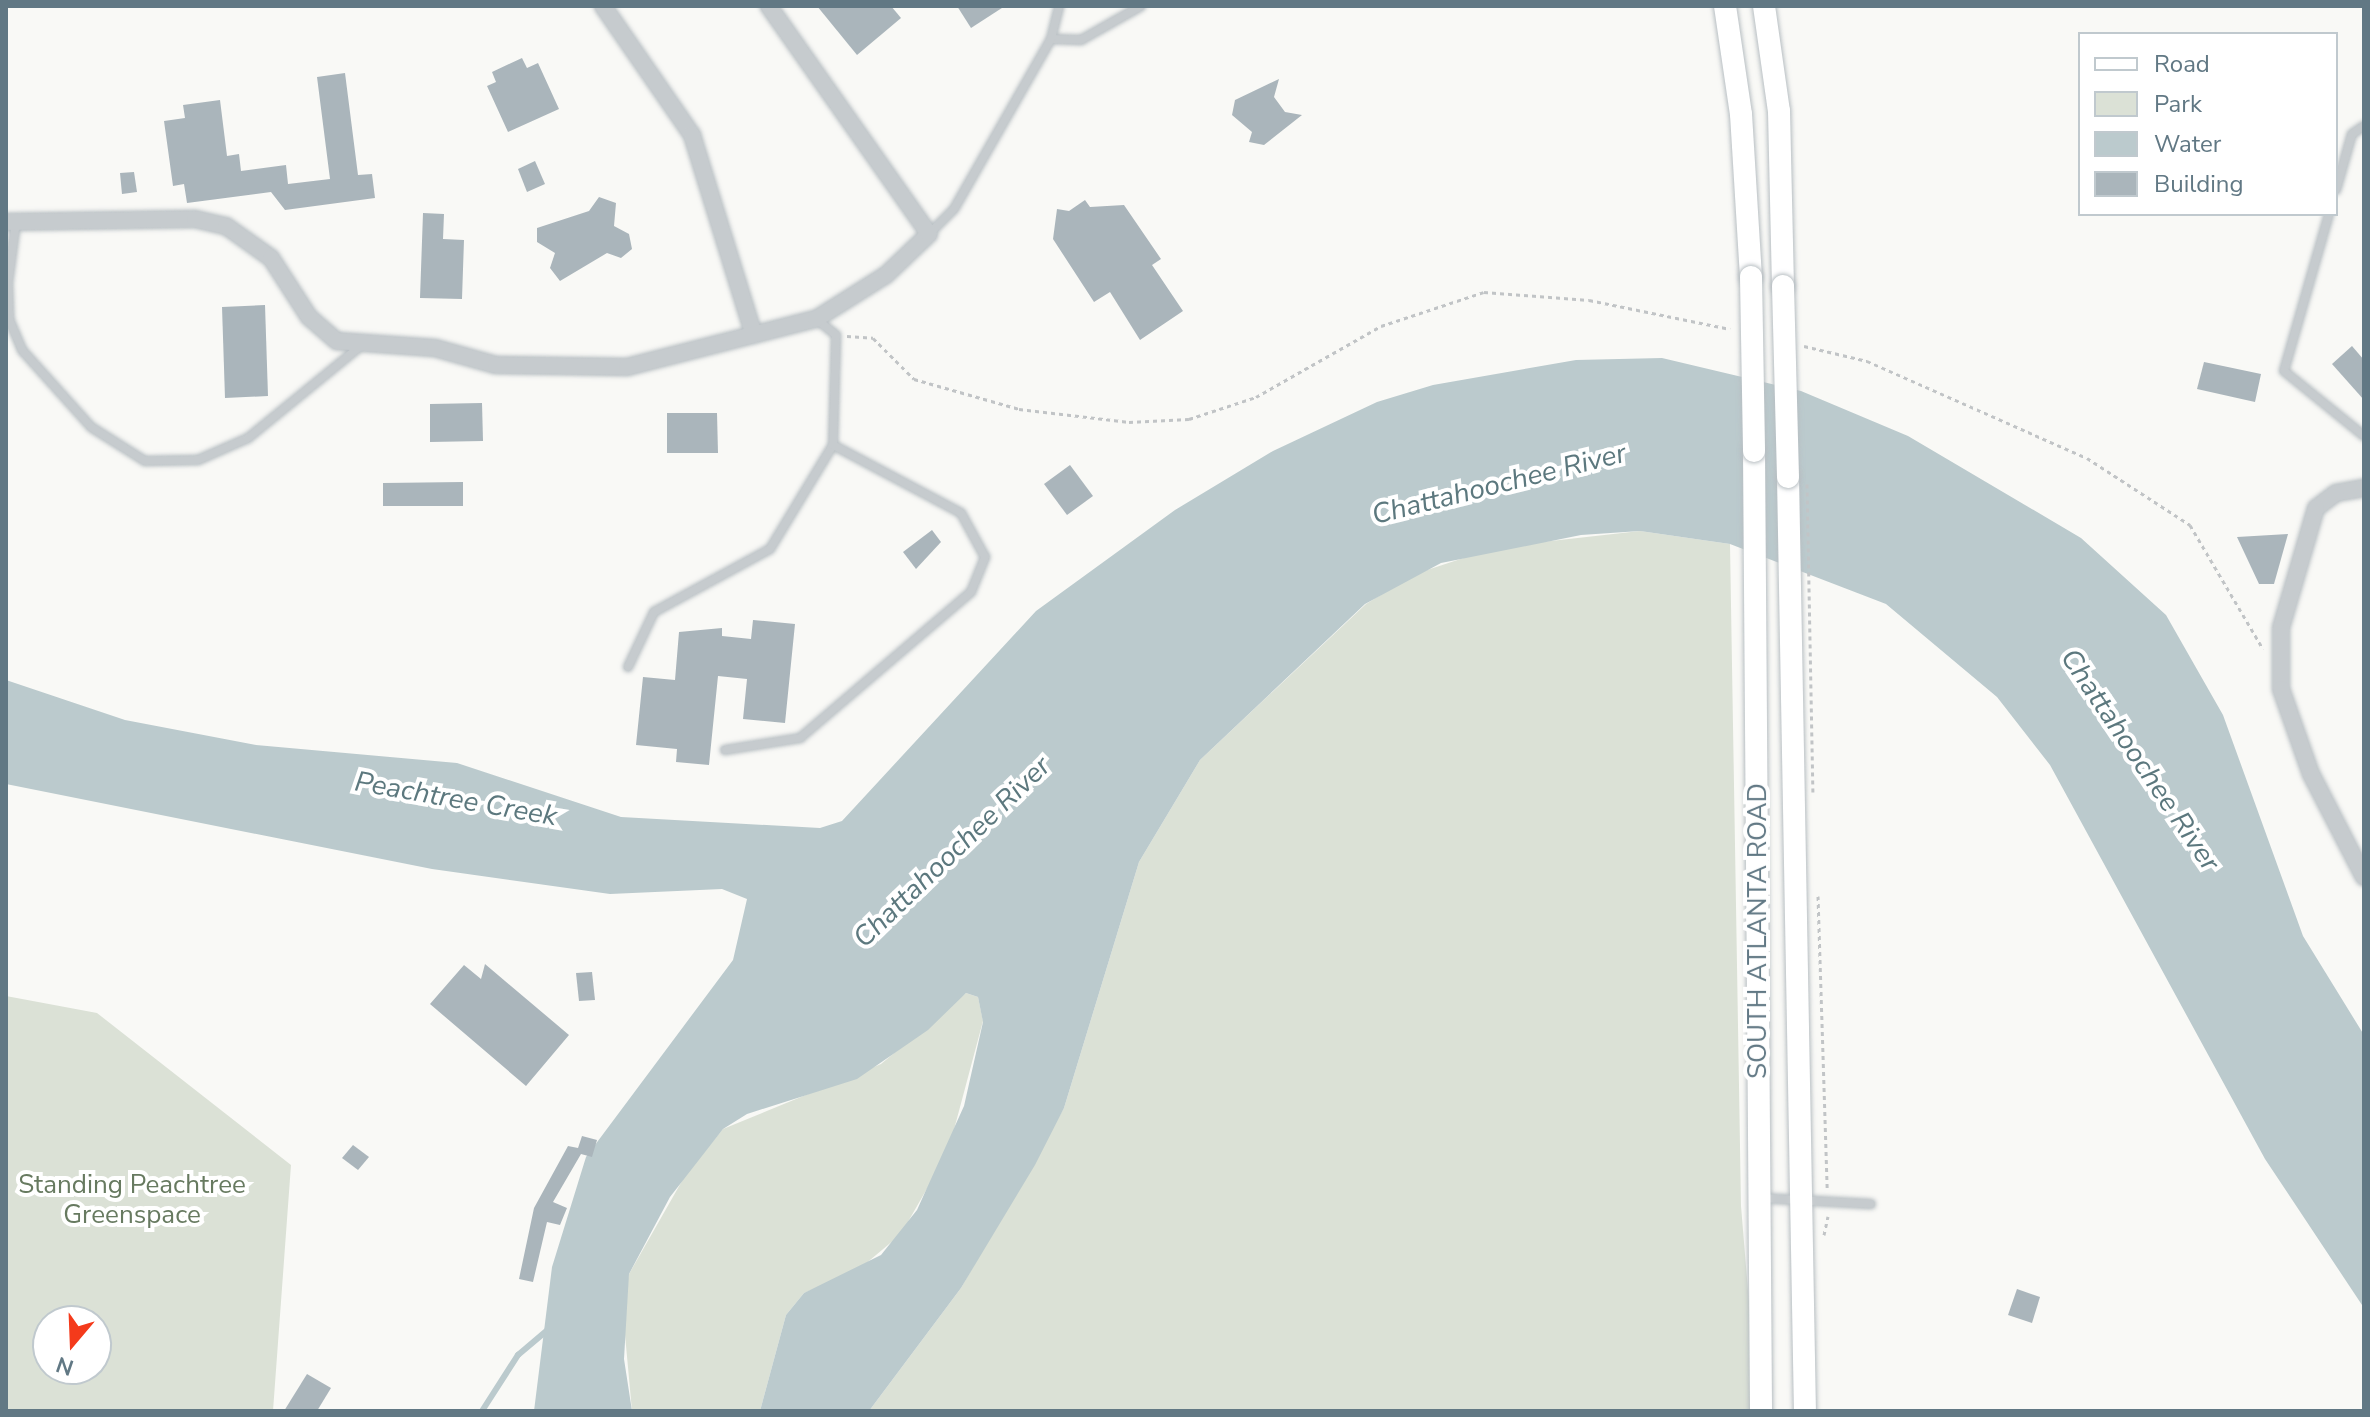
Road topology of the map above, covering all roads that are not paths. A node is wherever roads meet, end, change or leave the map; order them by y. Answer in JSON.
{"nodes":[{"id":1,"x":603,"y":6,"type":"edge"},
{"id":2,"x":769,"y":6,"type":"edge"},
{"id":3,"x":1059,"y":6,"type":"edge"},
{"id":4,"x":1141,"y":6,"type":"edge"},
{"id":5,"x":1725,"y":6,"type":"edge"},
{"id":6,"x":1764,"y":6,"type":"edge"},
{"id":7,"x":1051,"y":39,"type":"junction"},
{"id":8,"x":2364,"y":126,"type":"edge"},
{"id":9,"x":2338,"y":183,"type":"edge"},
{"id":10,"x":2328,"y":216,"type":"edge"},
{"id":11,"x":11,"y":222,"type":"edge"},
{"id":12,"x":929,"y":234,"type":"junction"},
{"id":13,"x":816,"y":319,"type":"junction"},
{"id":14,"x":754,"y":335,"type":"junction"},
{"id":15,"x":361,"y":346,"type":"junction"},
{"id":16,"x":2364,"y":436,"type":"edge"},
{"id":17,"x":833,"y":445,"type":"junction"},
{"id":18,"x":2364,"y":488,"type":"edge"},
{"id":19,"x":628,"y":667,"type":"dead end"},
{"id":20,"x":725,"y":750,"type":"dead end"},
{"id":21,"x":2364,"y":877,"type":"edge"},
{"id":22,"x":1759,"y":1198,"type":"junction"},
{"id":23,"x":1800,"y":1200,"type":"junction"},
{"id":24,"x":1871,"y":1204,"type":"dead end"},
{"id":25,"x":1761,"y":1411,"type":"edge"},
{"id":26,"x":1805,"y":1411,"type":"edge"}],
"edges":[{"from":1,"to":14,"type":"street"},
{"from":2,"to":12,"type":"street"},
{"from":3,"to":7,"type":"lane"},
{"from":4,"to":7,"type":"lane"},
{"from":5,"to":22,"type":"main road","name":"SOUTH ATLANTA ROAD","bridge":true},
{"from":6,"to":23,"type":"main road","name":"SOUTH ATLANTA ROAD","bridge":true},
{"from":7,"to":12,"type":"lane"},
{"from":8,"to":9,"type":"lane"},
{"from":10,"to":16,"type":"lane"},
{"from":11,"to":15,"type":"street"},
{"from":11,"to":15,"type":"lane"},
{"from":12,"to":13,"type":"street"},
{"from":13,"to":14,"type":"street"},
{"from":13,"to":17,"type":"lane"},
{"from":14,"to":15,"type":"street"},
{"from":17,"to":19,"type":"lane"},
{"from":17,"to":20,"type":"lane"},
{"from":18,"to":21,"type":"street"},
{"from":22,"to":23,"type":"lane"},
{"from":22,"to":25,"type":"main road","name":"SOUTH ATLANTA ROAD"},
{"from":23,"to":24,"type":"lane"},
{"from":23,"to":26,"type":"main road","name":"SOUTH ATLANTA ROAD"}]}
